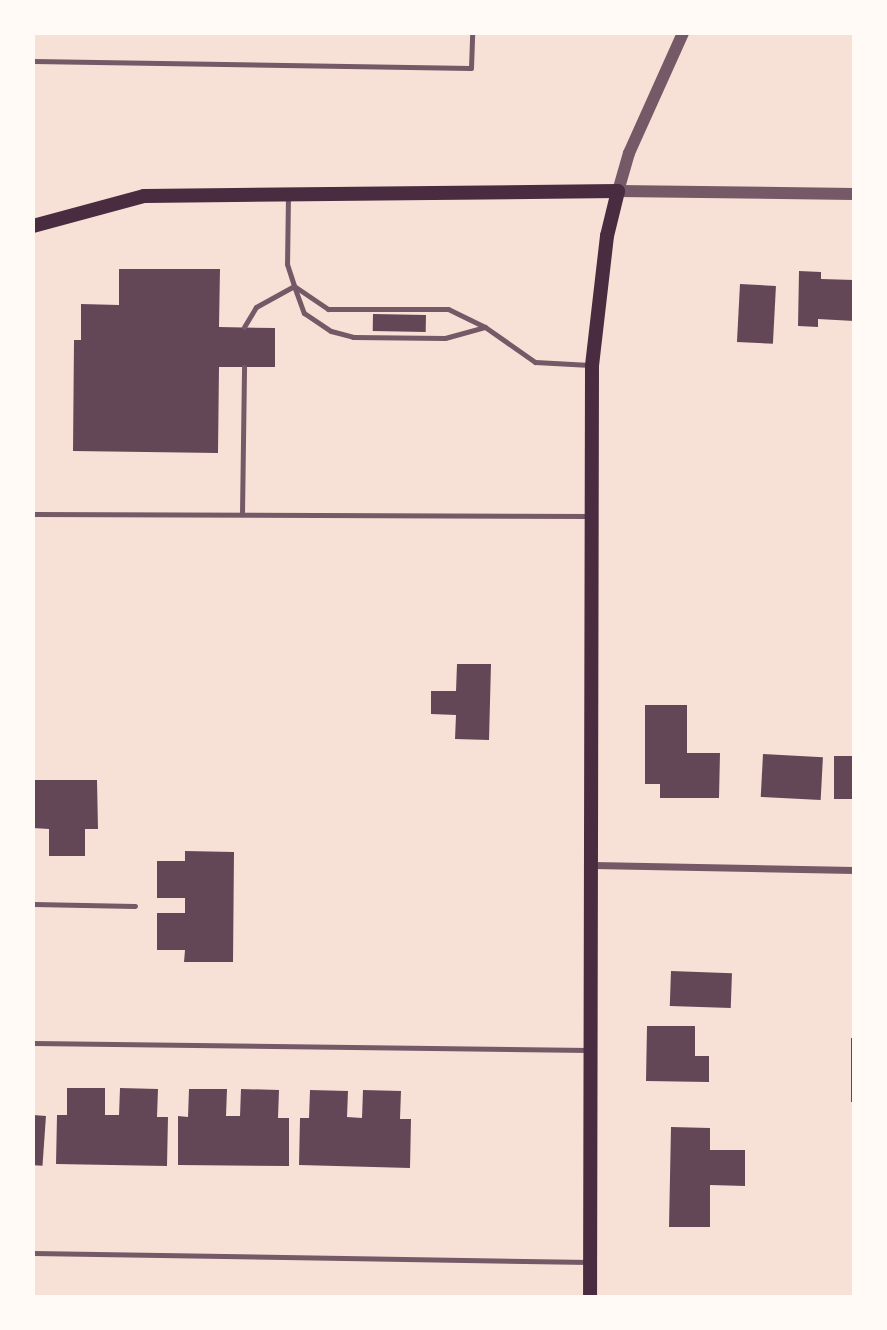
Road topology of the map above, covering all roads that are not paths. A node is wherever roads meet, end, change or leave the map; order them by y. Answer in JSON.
{"nodes":[{"id":1,"x":472,"y":33,"type":"edge"},
{"id":2,"x":683,"y":33,"type":"edge"},
{"id":3,"x":33,"y":61,"type":"edge"},
{"id":4,"x":618,"y":191,"type":"junction"},
{"id":5,"x":288,"y":194,"type":"junction"},
{"id":6,"x":854,"y":194,"type":"edge"},
{"id":7,"x":33,"y":226,"type":"edge"},
{"id":8,"x":294,"y":286,"type":"junction"},
{"id":9,"x":244,"y":327,"type":"dead end"},
{"id":10,"x":485,"y":327,"type":"junction"},
{"id":11,"x":244,"y":366,"type":"dead end"},
{"id":12,"x":592,"y":366,"type":"junction"},
{"id":13,"x":33,"y":513,"type":"edge"},
{"id":14,"x":242,"y":514,"type":"junction"},
{"id":15,"x":592,"y":516,"type":"junction"},
{"id":16,"x":593,"y":865,"type":"junction"},
{"id":17,"x":854,"y":870,"type":"edge"},
{"id":18,"x":33,"y":904,"type":"edge"},
{"id":19,"x":135,"y":906,"type":"dead end"},
{"id":20,"x":33,"y":1043,"type":"edge"},
{"id":21,"x":590,"y":1050,"type":"junction"},
{"id":22,"x":33,"y":1253,"type":"edge"},
{"id":23,"x":590,"y":1262,"type":"junction"},
{"id":24,"x":590,"y":1297,"type":"edge"}],
"edges":[{"from":1,"to":3,"type":"lane"},
{"from":2,"to":4,"type":"street"},
{"from":4,"to":5,"type":"main road"},
{"from":4,"to":6,"type":"street"},
{"from":4,"to":12,"type":"main road"},
{"from":5,"to":7,"type":"main road"},
{"from":5,"to":8,"type":"lane"},
{"from":8,"to":9,"type":"lane"},
{"from":8,"to":10,"type":"lane"},
{"from":8,"to":10,"type":"lane"},
{"from":10,"to":12,"type":"lane"},
{"from":11,"to":14,"type":"lane"},
{"from":12,"to":15,"type":"main road"},
{"from":13,"to":14,"type":"lane"},
{"from":14,"to":15,"type":"lane"},
{"from":15,"to":16,"type":"main road"},
{"from":16,"to":17,"type":"street"},
{"from":16,"to":21,"type":"main road"},
{"from":18,"to":19,"type":"lane"},
{"from":20,"to":21,"type":"lane"},
{"from":21,"to":23,"type":"main road"},
{"from":22,"to":23,"type":"lane"},
{"from":23,"to":24,"type":"main road"}]}
